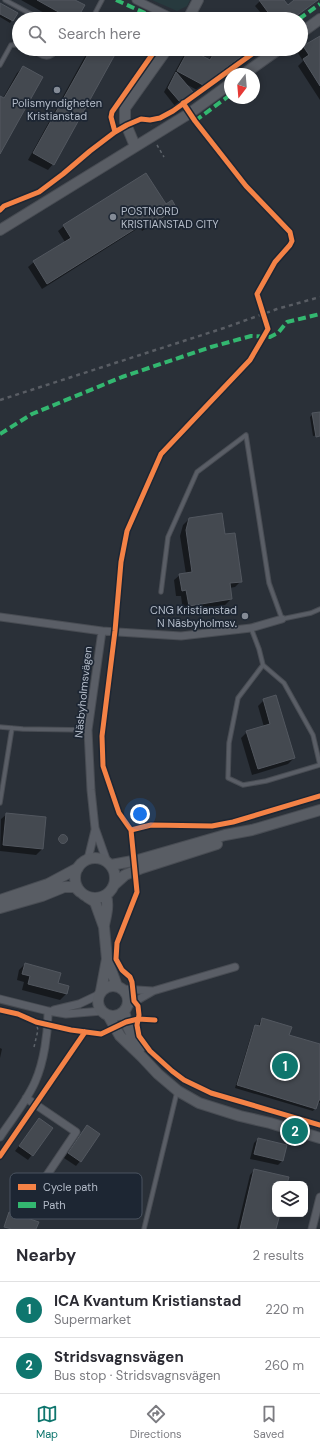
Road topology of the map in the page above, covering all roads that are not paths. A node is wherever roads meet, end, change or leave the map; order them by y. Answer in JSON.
{"nodes":[{"id":1,"x":5,"y":0,"type":"edge"},
{"id":2,"x":102,"y":0,"type":"edge"},
{"id":3,"x":136,"y":0,"type":"edge"},
{"id":4,"x":198,"y":0,"type":"edge"},
{"id":5,"x":27,"y":12,"type":"edge"},
{"id":6,"x":96,"y":12,"type":"edge"},
{"id":7,"x":161,"y":12,"type":"edge"},
{"id":8,"x":192,"y":12,"type":"edge"},
{"id":9,"x":320,"y":19,"type":"edge"},
{"id":10,"x":308,"y":28,"type":"edge"},
{"id":11,"x":12,"y":45,"type":"edge"},
{"id":12,"x":162,"y":56,"type":"edge"},
{"id":13,"x":269,"y":56,"type":"edge"},
{"id":14,"x":0,"y":64,"type":"edge"},
{"id":15,"x":252,"y":68,"type":"edge"},
{"id":16,"x":224,"y":88,"type":"edge"},
{"id":17,"x":135,"y":146,"type":"junction"},
{"id":18,"x":0,"y":230,"type":"edge"},
{"id":19,"x":161,"y":592,"type":"dead end"},
{"id":20,"x":320,"y":609,"type":"edge"},
{"id":21,"x":0,"y":617,"type":"edge"},
{"id":22,"x":282,"y":618,"type":"junction"},
{"id":23,"x":251,"y":628,"type":"junction"},
{"id":24,"x":102,"y":631,"type":"junction"},
{"id":25,"x":263,"y":665,"type":"junction"},
{"id":26,"x":0,"y":727,"type":"edge"},
{"id":27,"x":12,"y":728,"type":"junction"},
{"id":28,"x":88,"y":730,"type":"junction"},
{"id":29,"x":0,"y":803,"type":"edge"},
{"id":30,"x":320,"y":810,"type":"edge"},
{"id":31,"x":95,"y":828,"type":"junction"},
{"id":32,"x":252,"y":830,"type":"junction"},
{"id":33,"x":88,"y":859,"type":"junction"},
{"id":34,"x":109,"y":864,"type":"junction"},
{"id":35,"x":78,"y":868,"type":"junction"},
{"id":36,"x":115,"y":884,"type":"junction"},
{"id":37,"x":83,"y":895,"type":"junction"},
{"id":38,"x":106,"y":896,"type":"junction"},
{"id":39,"x":0,"y":900,"type":"edge"},
{"id":40,"x":0,"y":908,"type":"edge"},
{"id":41,"x":104,"y":927,"type":"junction"},
{"id":42,"x":107,"y":959,"type":"junction"},
{"id":43,"x":235,"y":967,"type":"dead end"},
{"id":44,"x":120,"y":988,"type":"junction"},
{"id":45,"x":153,"y":991,"type":"junction"},
{"id":46,"x":100,"y":993,"type":"junction"},
{"id":47,"x":0,"y":999,"type":"edge"},
{"id":48,"x":126,"y":1008,"type":"junction"},
{"id":49,"x":48,"y":1011,"type":"junction"},
{"id":50,"x":105,"y":1013,"type":"junction"},
{"id":51,"x":142,"y":1057,"type":"junction"},
{"id":52,"x":178,"y":1091,"type":"junction"},
{"id":53,"x":26,"y":1098,"type":"junction"},
{"id":54,"x":0,"y":1137,"type":"edge"},
{"id":55,"x":320,"y":1138,"type":"edge"},
{"id":56,"x":49,"y":1173,"type":"edge"},
{"id":57,"x":320,"y":1197,"type":"edge"},
{"id":58,"x":144,"y":1229,"type":"edge"},
{"id":59,"x":312,"y":1229,"type":"edge"}],
"edges":[{"from":1,"to":5,"type":"lane"},
{"from":2,"to":6,"type":"lane"},
{"from":3,"to":7,"type":"street"},
{"from":4,"to":8,"type":"street"},
{"from":9,"to":10,"type":"street"},
{"from":11,"to":14,"type":"lane"},
{"from":12,"to":17,"type":"street"},
{"from":13,"to":15,"type":"street"},
{"from":16,"to":17,"type":"street"},
{"from":17,"to":18,"type":"street"},
{"from":19,"to":22,"type":"lane"},
{"from":20,"to":22,"type":"lane"},
{"from":21,"to":24,"type":"street"},
{"from":22,"to":23,"type":"street"},
{"from":23,"to":24,"type":"street"},
{"from":23,"to":25,"type":"lane"},
{"from":24,"to":28,"type":"street","name":"Näsbyholmsvägen"},
{"from":25,"to":25,"type":"lane"},
{"from":26,"to":27,"type":"lane"},
{"from":27,"to":28,"type":"lane"},
{"from":27,"to":29,"type":"lane"},
{"from":28,"to":31,"type":"street","name":"Näsbyholmsvägen"},
{"from":30,"to":32,"type":"street"},
{"from":31,"to":33,"type":"street","name":"Näsbyholmsvägen"},
{"from":31,"to":34,"type":"street","name":"Näsbyholmsvägen"},
{"from":32,"to":34,"type":"street"},
{"from":32,"to":36,"type":"street"},
{"from":33,"to":34,"type":"street"},
{"from":33,"to":35,"type":"street"},
{"from":34,"to":36,"type":"street"},
{"from":35,"to":37,"type":"street"},
{"from":35,"to":39,"type":"street"},
{"from":36,"to":38,"type":"street"},
{"from":37,"to":38,"type":"street"},
{"from":37,"to":40,"type":"street"},
{"from":37,"to":41,"type":"street"},
{"from":38,"to":41,"type":"street"},
{"from":41,"to":42,"type":"street"},
{"from":42,"to":44,"type":"street"},
{"from":42,"to":46,"type":"street"},
{"from":43,"to":45,"type":"street"},
{"from":44,"to":45,"type":"street"},
{"from":44,"to":46,"type":"street"},
{"from":44,"to":48,"type":"street"},
{"from":45,"to":48,"type":"street"},
{"from":46,"to":49,"type":"street"},
{"from":46,"to":50,"type":"street"},
{"from":47,"to":49,"type":"street"},
{"from":48,"to":50,"type":"street"},
{"from":48,"to":51,"type":"street"},
{"from":49,"to":50,"type":"street"},
{"from":49,"to":53,"type":"street"},
{"from":50,"to":51,"type":"street"},
{"from":51,"to":52,"type":"street"},
{"from":52,"to":55,"type":"street"},
{"from":52,"to":58,"type":"lane"},
{"from":53,"to":54,"type":"street"},
{"from":53,"to":56,"type":"street"},
{"from":57,"to":59,"type":"street"}]}
